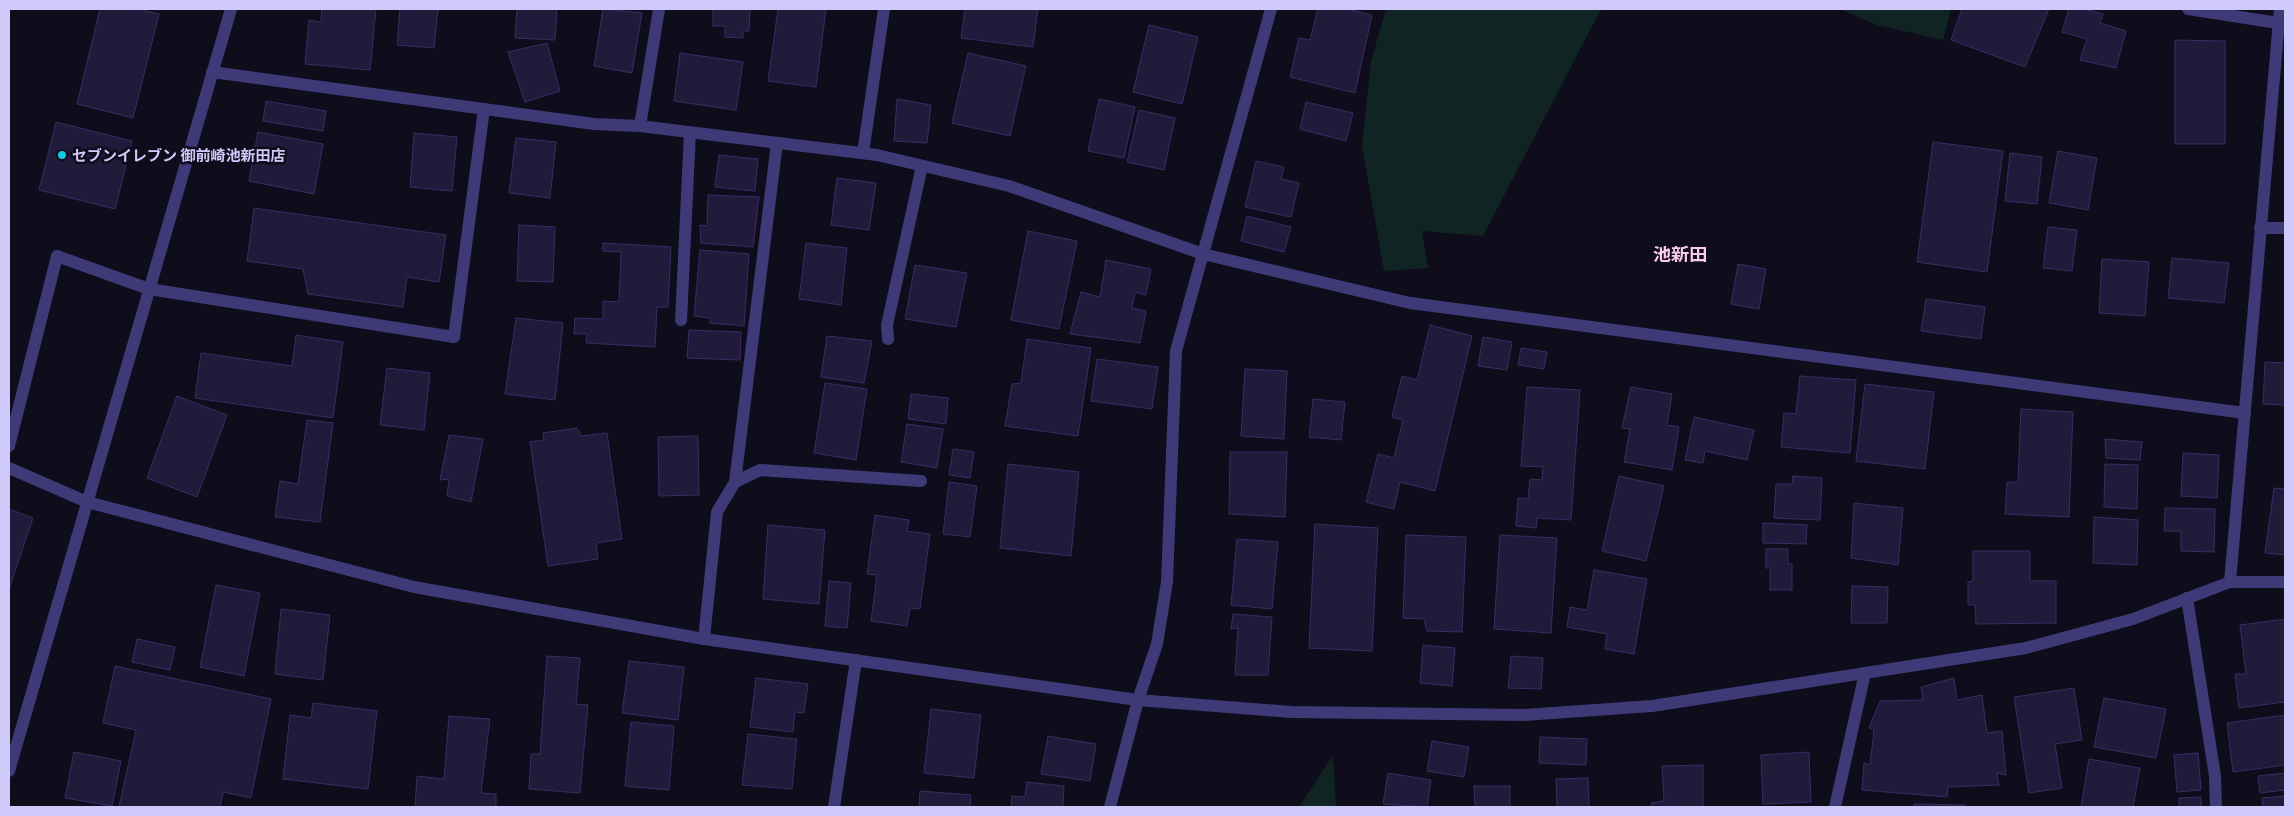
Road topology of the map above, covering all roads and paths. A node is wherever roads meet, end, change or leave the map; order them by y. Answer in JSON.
{"nodes":[{"id":1,"x":231,"y":9,"type":"edge"},
{"id":2,"x":659,"y":9,"type":"edge"},
{"id":3,"x":884,"y":9,"type":"edge"},
{"id":4,"x":1271,"y":9,"type":"edge"},
{"id":5,"x":2188,"y":9,"type":"edge"},
{"id":6,"x":2280,"y":9,"type":"edge"},
{"id":7,"x":2278,"y":23,"type":"junction"},
{"id":8,"x":212,"y":72,"type":"junction"},
{"id":9,"x":484,"y":109,"type":"junction"},
{"id":10,"x":640,"y":126,"type":"junction"},
{"id":11,"x":690,"y":132,"type":"junction"},
{"id":12,"x":777,"y":143,"type":"junction"},
{"id":13,"x":864,"y":153,"type":"junction"},
{"id":14,"x":922,"y":166,"type":"junction"},
{"id":15,"x":2260,"y":228,"type":"junction"},
{"id":16,"x":2285,"y":228,"type":"edge"},
{"id":17,"x":1203,"y":254,"type":"junction"},
{"id":18,"x":149,"y":289,"type":"junction"},
{"id":19,"x":681,"y":320,"type":"dead end"},
{"id":20,"x":888,"y":339,"type":"dead end"},
{"id":21,"x":2245,"y":412,"type":"junction"},
{"id":22,"x":9,"y":446,"type":"edge"},
{"id":23,"x":9,"y":468,"type":"edge"},
{"id":24,"x":921,"y":481,"type":"dead end"},
{"id":25,"x":735,"y":482,"type":"junction"},
{"id":26,"x":87,"y":502,"type":"junction"},
{"id":27,"x":2230,"y":582,"type":"junction"},
{"id":28,"x":2285,"y":582,"type":"edge"},
{"id":29,"x":2187,"y":598,"type":"junction"},
{"id":30,"x":704,"y":639,"type":"junction"},
{"id":31,"x":856,"y":660,"type":"junction"},
{"id":32,"x":1865,"y":672,"type":"junction"},
{"id":33,"x":1138,"y":700,"type":"junction"},
{"id":34,"x":9,"y":771,"type":"edge"},
{"id":35,"x":834,"y":807,"type":"edge"},
{"id":36,"x":1110,"y":807,"type":"edge"},
{"id":37,"x":1835,"y":807,"type":"edge"},
{"id":38,"x":2216,"y":807,"type":"edge"}],
"edges":[{"from":1,"to":8,"type":"street"},
{"from":2,"to":10,"type":"street"},
{"from":3,"to":13,"type":"street"},
{"from":4,"to":17,"type":"street"},
{"from":5,"to":7,"type":"street"},
{"from":6,"to":7,"type":"street"},
{"from":7,"to":15,"type":"street"},
{"from":8,"to":9,"type":"street"},
{"from":8,"to":18,"type":"street"},
{"from":9,"to":10,"type":"street"},
{"from":9,"to":18,"type":"street"},
{"from":10,"to":11,"type":"street"},
{"from":11,"to":12,"type":"street"},
{"from":11,"to":19,"type":"street"},
{"from":12,"to":13,"type":"street"},
{"from":12,"to":25,"type":"street"},
{"from":13,"to":14,"type":"street"},
{"from":14,"to":17,"type":"street"},
{"from":14,"to":20,"type":"street"},
{"from":15,"to":16,"type":"street"},
{"from":15,"to":21,"type":"street"},
{"from":17,"to":21,"type":"street"},
{"from":17,"to":33,"type":"street"},
{"from":18,"to":22,"type":"street"},
{"from":18,"to":26,"type":"street"},
{"from":21,"to":27,"type":"street"},
{"from":23,"to":26,"type":"street"},
{"from":24,"to":25,"type":"street"},
{"from":25,"to":30,"type":"street"},
{"from":26,"to":30,"type":"street"},
{"from":26,"to":34,"type":"street"},
{"from":27,"to":28,"type":"street"},
{"from":27,"to":29,"type":"street"},
{"from":29,"to":32,"type":"street"},
{"from":29,"to":38,"type":"street"},
{"from":30,"to":31,"type":"street"},
{"from":31,"to":33,"type":"street"},
{"from":31,"to":35,"type":"street"},
{"from":32,"to":33,"type":"street"},
{"from":32,"to":37,"type":"street"},
{"from":33,"to":36,"type":"street"}]}
